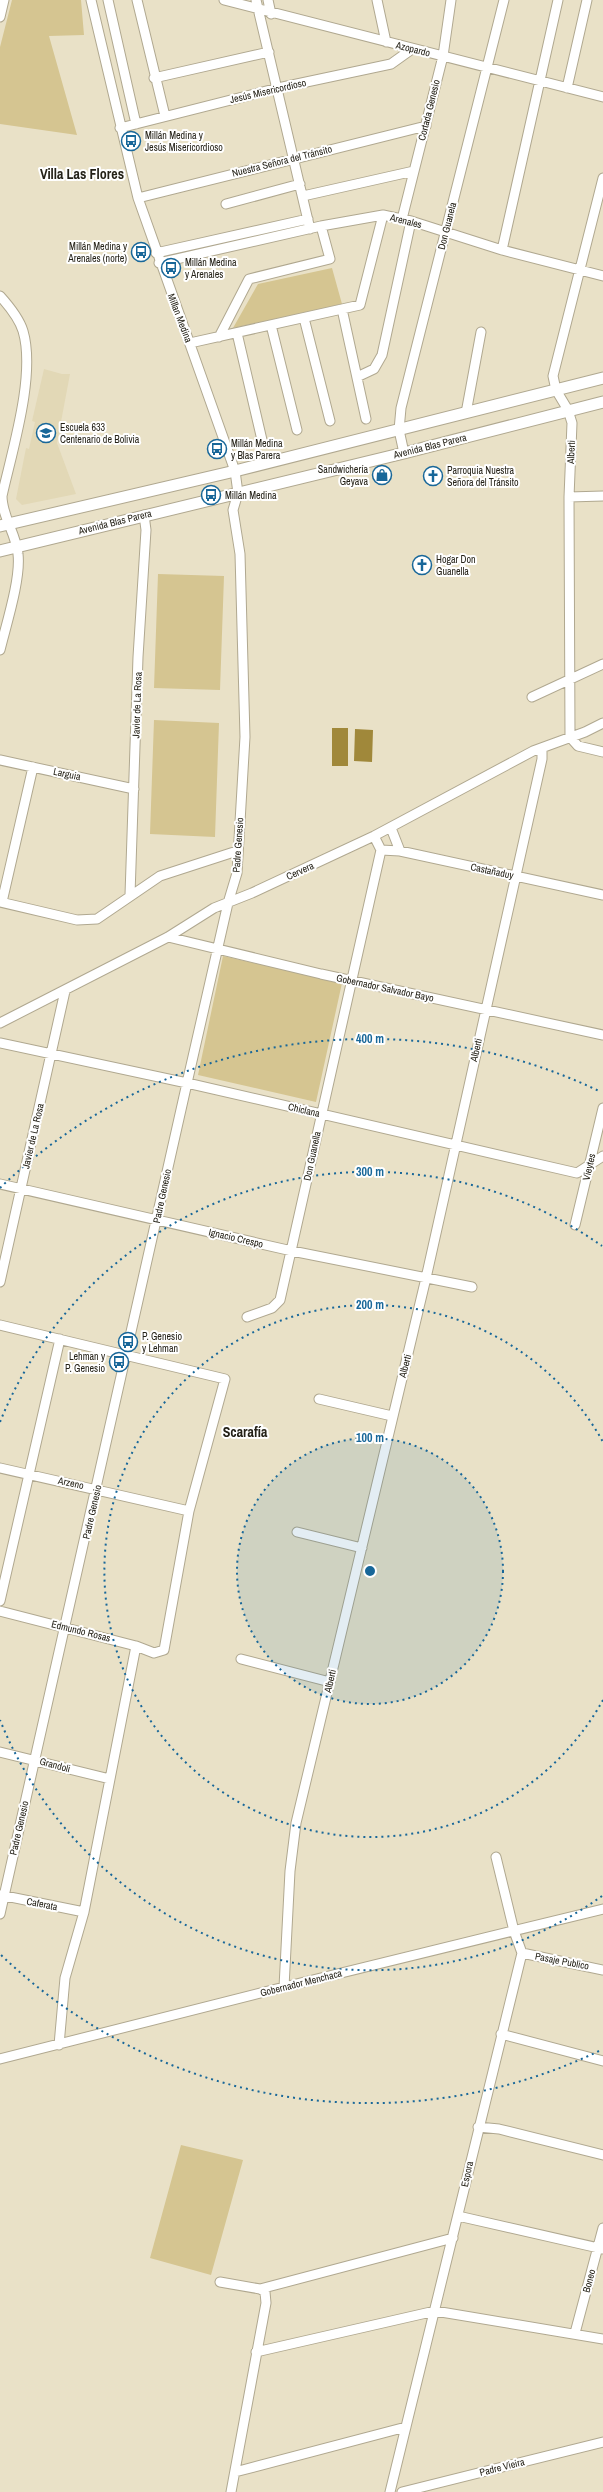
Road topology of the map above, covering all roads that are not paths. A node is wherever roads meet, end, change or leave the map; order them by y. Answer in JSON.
{"nodes":[{"id":1,"x":4,"y":0,"type":"edge"},
{"id":2,"x":90,"y":0,"type":"edge"},
{"id":3,"x":108,"y":0,"type":"edge"},
{"id":4,"x":137,"y":0,"type":"edge"},
{"id":5,"x":224,"y":0,"type":"edge"},
{"id":6,"x":268,"y":0,"type":"edge"},
{"id":7,"x":377,"y":0,"type":"edge"},
{"id":8,"x":451,"y":0,"type":"edge"},
{"id":9,"x":504,"y":0,"type":"edge"},
{"id":10,"x":558,"y":0,"type":"edge"},
{"id":11,"x":587,"y":0,"type":"edge"},
{"id":12,"x":257,"y":4,"type":"edge"},
{"id":13,"x":271,"y":14,"type":"junction"},
{"id":14,"x":0,"y":17,"type":"edge"},
{"id":15,"x":386,"y":42,"type":"junction"},
{"id":16,"x":412,"y":48,"type":"junction"},
{"id":17,"x":269,"y":52,"type":"junction"},
{"id":18,"x":443,"y":56,"type":"junction"},
{"id":19,"x":486,"y":68,"type":"junction"},
{"id":20,"x":154,"y":78,"type":"junction"},
{"id":21,"x":539,"y":80,"type":"junction"},
{"id":22,"x":278,"y":88,"type":"junction"},
{"id":23,"x":567,"y":88,"type":"junction"},
{"id":24,"x":603,"y":97,"type":"edge"},
{"id":25,"x":165,"y":116,"type":"junction"},
{"id":26,"x":136,"y":124,"type":"junction"},
{"id":27,"x":426,"y":126,"type":"junction"},
{"id":28,"x":120,"y":128,"type":"junction"},
{"id":29,"x":294,"y":157,"type":"junction"},
{"id":30,"x":414,"y":171,"type":"junction"},
{"id":31,"x":300,"y":184,"type":"junction"},
{"id":32,"x":602,"y":184,"type":"edge"},
{"id":33,"x":303,"y":196,"type":"junction"},
{"id":34,"x":138,"y":198,"type":"junction"},
{"id":35,"x":226,"y":204,"type":"dead end"},
{"id":36,"x":383,"y":215,"type":"junction"},
{"id":37,"x":308,"y":219,"type":"junction"},
{"id":38,"x":406,"y":220,"type":"junction"},
{"id":39,"x":321,"y":226,"type":"junction"},
{"id":40,"x":310,"y":229,"type":"junction"},
{"id":41,"x":445,"y":233,"type":"junction"},
{"id":42,"x":502,"y":250,"type":"junction"},
{"id":43,"x":156,"y":253,"type":"junction"},
{"id":44,"x":159,"y":263,"type":"junction"},
{"id":45,"x":578,"y":270,"type":"junction"},
{"id":46,"x":603,"y":276,"type":"edge"},
{"id":47,"x":0,"y":296,"type":"edge"},
{"id":48,"x":342,"y":309,"type":"junction"},
{"id":49,"x":304,"y":318,"type":"junction"},
{"id":50,"x":271,"y":325,"type":"junction"},
{"id":51,"x":481,"y":332,"type":"dead end"},
{"id":52,"x":237,"y":333,"type":"junction"},
{"id":53,"x":219,"y":337,"type":"junction"},
{"id":54,"x":190,"y":343,"type":"junction"},
{"id":55,"x":357,"y":377,"type":"junction"},
{"id":56,"x":603,"y":378,"type":"edge"},
{"id":57,"x":556,"y":390,"type":"junction"},
{"id":58,"x":603,"y":402,"type":"edge"},
{"id":59,"x":568,"y":410,"type":"junction"},
{"id":60,"x":466,"y":413,"type":"junction"},
{"id":61,"x":366,"y":419,"type":"dead end"},
{"id":62,"x":330,"y":421,"type":"dead end"},
{"id":63,"x":297,"y":430,"type":"dead end"},
{"id":64,"x":399,"y":430,"type":"junction"},
{"id":65,"x":262,"y":440,"type":"dead end"},
{"id":66,"x":404,"y":453,"type":"junction"},
{"id":67,"x":235,"y":471,"type":"junction"},
{"id":68,"x":238,"y":493,"type":"junction"},
{"id":69,"x":603,"y":496,"type":"edge"},
{"id":70,"x":569,"y":497,"type":"junction"},
{"id":71,"x":144,"y":515,"type":"junction"},
{"id":72,"x":4,"y":525,"type":"edge"},
{"id":73,"x":17,"y":547,"type":"junction"},
{"id":74,"x":0,"y":551,"type":"edge"},
{"id":75,"x":0,"y":650,"type":"edge"},
{"id":76,"x":603,"y":664,"type":"edge"},
{"id":77,"x":572,"y":677,"type":"junction"},
{"id":78,"x":532,"y":697,"type":"dead end"},
{"id":79,"x":603,"y":723,"type":"edge"},
{"id":80,"x":570,"y":737,"type":"junction"},
{"id":81,"x":542,"y":748,"type":"junction"},
{"id":82,"x":603,"y":752,"type":"edge"},
{"id":83,"x":0,"y":760,"type":"edge"},
{"id":84,"x":33,"y":767,"type":"junction"},
{"id":85,"x":134,"y":789,"type":"junction"},
{"id":86,"x":390,"y":828,"type":"junction"},
{"id":87,"x":374,"y":836,"type":"junction"},
{"id":88,"x":381,"y":850,"type":"junction"},
{"id":89,"x":237,"y":851,"type":"junction"},
{"id":90,"x":400,"y":851,"type":"junction"},
{"id":91,"x":516,"y":877,"type":"junction"},
{"id":92,"x":130,"y":894,"type":"junction"},
{"id":93,"x":603,"y":895,"type":"edge"},
{"id":94,"x":1,"y":902,"type":"edge"},
{"id":95,"x":228,"y":903,"type":"junction"},
{"id":96,"x":168,"y":937,"type":"junction"},
{"id":97,"x":218,"y":950,"type":"junction"},
{"id":98,"x":350,"y":980,"type":"junction"},
{"id":99,"x":65,"y":991,"type":"junction"},
{"id":100,"x":485,"y":1010,"type":"junction"},
{"id":101,"x":0,"y":1023,"type":"edge"},
{"id":102,"x":603,"y":1035,"type":"edge"},
{"id":103,"x":0,"y":1043,"type":"edge"},
{"id":104,"x":51,"y":1056,"type":"junction"},
{"id":105,"x":187,"y":1083,"type":"junction"},
{"id":106,"x":603,"y":1108,"type":"edge"},
{"id":107,"x":321,"y":1114,"type":"junction"},
{"id":108,"x":455,"y":1145,"type":"junction"},
{"id":109,"x":603,"y":1156,"type":"edge"},
{"id":110,"x":590,"y":1165,"type":"junction"},
{"id":111,"x":0,"y":1184,"type":"edge"},
{"id":112,"x":21,"y":1189,"type":"junction"},
{"id":113,"x":156,"y":1220,"type":"junction"},
{"id":114,"x":575,"y":1225,"type":"dead end"},
{"id":115,"x":292,"y":1250,"type":"junction"},
{"id":116,"x":426,"y":1278,"type":"junction"},
{"id":117,"x":0,"y":1282,"type":"edge"},
{"id":118,"x":472,"y":1287,"type":"dead end"},
{"id":119,"x":247,"y":1317,"type":"dead end"},
{"id":120,"x":0,"y":1325,"type":"edge"},
{"id":121,"x":60,"y":1339,"type":"junction"},
{"id":122,"x":127,"y":1356,"type":"junction"},
{"id":123,"x":319,"y":1399,"type":"dead end"},
{"id":124,"x":392,"y":1416,"type":"junction"},
{"id":125,"x":0,"y":1468,"type":"edge"},
{"id":126,"x":29,"y":1474,"type":"junction"},
{"id":127,"x":97,"y":1489,"type":"junction"},
{"id":128,"x":189,"y":1511,"type":"junction"},
{"id":129,"x":297,"y":1532,"type":"dead end"},
{"id":130,"x":362,"y":1548,"type":"junction"},
{"id":131,"x":0,"y":1601,"type":"edge"},
{"id":132,"x":0,"y":1611,"type":"edge"},
{"id":133,"x":66,"y":1627,"type":"junction"},
{"id":134,"x":136,"y":1646,"type":"junction"},
{"id":135,"x":241,"y":1659,"type":"dead end"},
{"id":136,"x":330,"y":1682,"type":"junction"},
{"id":137,"x":0,"y":1752,"type":"edge"},
{"id":138,"x":36,"y":1760,"type":"junction"},
{"id":139,"x":110,"y":1779,"type":"junction"},
{"id":140,"x":496,"y":1857,"type":"dead end"},
{"id":141,"x":2,"y":1896,"type":"edge"},
{"id":142,"x":603,"y":1909,"type":"edge"},
{"id":143,"x":84,"y":1912,"type":"junction"},
{"id":144,"x":0,"y":1914,"type":"edge"},
{"id":145,"x":514,"y":1931,"type":"junction"},
{"id":146,"x":522,"y":1954,"type":"junction"},
{"id":147,"x":603,"y":1970,"type":"edge"},
{"id":148,"x":284,"y":1987,"type":"junction"},
{"id":149,"x":501,"y":2034,"type":"junction"},
{"id":150,"x":59,"y":2045,"type":"junction"},
{"id":151,"x":0,"y":2060,"type":"edge"},
{"id":152,"x":603,"y":2061,"type":"edge"},
{"id":153,"x":478,"y":2127,"type":"junction"},
{"id":154,"x":603,"y":2155,"type":"edge"},
{"id":155,"x":458,"y":2216,"type":"junction"},
{"id":156,"x":603,"y":2228,"type":"edge"},
{"id":157,"x":453,"y":2238,"type":"junction"},
{"id":158,"x":601,"y":2249,"type":"edge"},
{"id":159,"x":220,"y":2282,"type":"dead end"},
{"id":160,"x":260,"y":2289,"type":"junction"},
{"id":161,"x":435,"y":2311,"type":"junction"},
{"id":162,"x":575,"y":2333,"type":"junction"},
{"id":163,"x":603,"y":2339,"type":"edge"},
{"id":164,"x":256,"y":2352,"type":"junction"},
{"id":165,"x":406,"y":2427,"type":"junction"},
{"id":166,"x":603,"y":2442,"type":"edge"},
{"id":167,"x":235,"y":2472,"type":"junction"},
{"id":168,"x":231,"y":2492,"type":"edge"},
{"id":169,"x":390,"y":2492,"type":"edge"},
{"id":170,"x":402,"y":2492,"type":"edge"}],
"edges":[{"from":1,"to":14,"type":"street"},
{"from":2,"to":28,"type":"street","name":"Millan Medina"},
{"from":3,"to":26,"type":"street"},
{"from":4,"to":20,"type":"street"},
{"from":5,"to":12,"type":"street","name":"Azopardo"},
{"from":6,"to":13,"type":"street"},
{"from":7,"to":15,"type":"street"},
{"from":8,"to":18,"type":"street","name":"Cortada Genesio"},
{"from":9,"to":19,"type":"street","name":"Don Guanela"},
{"from":10,"to":21,"type":"street"},
{"from":11,"to":23,"type":"street"},
{"from":12,"to":13,"type":"street","name":"Azopardo"},
{"from":12,"to":17,"type":"street"},
{"from":13,"to":15,"type":"street","name":"Azopardo"},
{"from":15,"to":16,"type":"street","name":"Azopardo"},
{"from":16,"to":18,"type":"street","name":"Azopardo"},
{"from":16,"to":22,"type":"street","name":"Jesús Misericordioso"},
{"from":17,"to":20,"type":"street"},
{"from":17,"to":22,"type":"street"},
{"from":18,"to":19,"type":"street","name":"Azopardo"},
{"from":18,"to":27,"type":"street","name":"Cortada Genesio"},
{"from":19,"to":21,"type":"street","name":"Azopardo"},
{"from":19,"to":41,"type":"street","name":"Don Guanela"},
{"from":20,"to":25,"type":"street"},
{"from":21,"to":23,"type":"street","name":"Azopardo"},
{"from":21,"to":42,"type":"street"},
{"from":22,"to":25,"type":"street","name":"Jesús Misericordioso"},
{"from":22,"to":29,"type":"street"},
{"from":23,"to":24,"type":"street","name":"Azopardo"},
{"from":25,"to":26,"type":"street","name":"Jesús Misericordioso"},
{"from":26,"to":28,"type":"street","name":"Jesús Misericordioso"},
{"from":27,"to":29,"type":"street","name":"Nuestra Señora del Tránsito"},
{"from":27,"to":30,"type":"street","name":"Cortada Genesio"},
{"from":28,"to":34,"type":"street","name":"Millan Medina"},
{"from":29,"to":31,"type":"street"},
{"from":29,"to":34,"type":"street","name":"Nuestra Señora del Tránsito"},
{"from":30,"to":33,"type":"street"},
{"from":30,"to":38,"type":"street","name":"Cortada Genesio"},
{"from":31,"to":33,"type":"street"},
{"from":31,"to":35,"type":"street"},
{"from":32,"to":45,"type":"street","name":"Alberti"},
{"from":33,"to":37,"type":"street"},
{"from":34,"to":43,"type":"street","name":"Millan Medina"},
{"from":36,"to":38,"type":"street","name":"Arenales"},
{"from":36,"to":39,"type":"street","name":"Arenales"},
{"from":36,"to":48,"type":"street"},
{"from":37,"to":40,"type":"street"},
{"from":37,"to":43,"type":"street"},
{"from":38,"to":41,"type":"street","name":"Arenales"},
{"from":38,"to":55,"type":"street","name":"Cortada Genesio"},
{"from":39,"to":40,"type":"street","name":"Arenales"},
{"from":39,"to":53,"type":"street"},
{"from":40,"to":44,"type":"street","name":"Arenales"},
{"from":41,"to":42,"type":"street","name":"Arenales"},
{"from":41,"to":64,"type":"street","name":"Don Guanela"},
{"from":42,"to":45,"type":"street","name":"Arenales"},
{"from":43,"to":44,"type":"street","name":"Millan Medina"},
{"from":44,"to":54,"type":"street","name":"Millan Medina"},
{"from":45,"to":46,"type":"street","name":"Arenales"},
{"from":45,"to":57,"type":"street","name":"Alberti"},
{"from":47,"to":72,"type":"street"},
{"from":48,"to":49,"type":"street"},
{"from":48,"to":55,"type":"street"},
{"from":49,"to":50,"type":"street"},
{"from":49,"to":62,"type":"street"},
{"from":50,"to":52,"type":"street"},
{"from":50,"to":63,"type":"street"},
{"from":51,"to":60,"type":"street"},
{"from":52,"to":53,"type":"street"},
{"from":52,"to":65,"type":"street"},
{"from":53,"to":54,"type":"street"},
{"from":54,"to":67,"type":"street","name":"Millan Medina"},
{"from":55,"to":61,"type":"street"},
{"from":56,"to":57,"type":"main road"},
{"from":57,"to":59,"type":"street","name":"Alberti"},
{"from":57,"to":60,"type":"main road"},
{"from":58,"to":59,"type":"main road","name":"Avenida Blas Parera"},
{"from":59,"to":66,"type":"main road","name":"Avenida Blas Parera"},
{"from":59,"to":70,"type":"street","name":"Alberti"},
{"from":60,"to":64,"type":"main road"},
{"from":64,"to":66,"type":"street","name":"Don Guanela"},
{"from":64,"to":67,"type":"main road"},
{"from":66,"to":68,"type":"main road","name":"Avenida Blas Parera"},
{"from":67,"to":68,"type":"street","name":"Padre Genesio"},
{"from":67,"to":72,"type":"main road"},
{"from":68,"to":71,"type":"main road","name":"Avenida Blas Parera"},
{"from":68,"to":89,"type":"street","name":"Padre Genesio"},
{"from":69,"to":70,"type":"street"},
{"from":70,"to":77,"type":"street","name":"Alberti"},
{"from":71,"to":73,"type":"main road","name":"Avenida Blas Parera"},
{"from":71,"to":85,"type":"street","name":"Javier de La Rosa"},
{"from":72,"to":73,"type":"street"},
{"from":73,"to":74,"type":"main road","name":"Avenida Blas Parera"},
{"from":73,"to":75,"type":"street"},
{"from":76,"to":77,"type":"street"},
{"from":77,"to":78,"type":"street"},
{"from":77,"to":80,"type":"street","name":"Alberti"},
{"from":79,"to":80,"type":"street","name":"Cervera"},
{"from":80,"to":81,"type":"street","name":"Cervera"},
{"from":80,"to":82,"type":"street"},
{"from":81,"to":86,"type":"street","name":"Cervera"},
{"from":81,"to":91,"type":"street","name":"Alberti"},
{"from":83,"to":84,"type":"street","name":"Larguia"},
{"from":84,"to":85,"type":"street","name":"Larguia"},
{"from":84,"to":94,"type":"street"},
{"from":85,"to":92,"type":"street","name":"Javier de La Rosa"},
{"from":86,"to":87,"type":"street","name":"Cervera"},
{"from":86,"to":90,"type":"street"},
{"from":87,"to":88,"type":"street"},
{"from":87,"to":95,"type":"street","name":"Cervera"},
{"from":88,"to":90,"type":"street","name":"Castañaduy"},
{"from":88,"to":98,"type":"street","name":"Don Guanella"},
{"from":89,"to":92,"type":"street"},
{"from":89,"to":95,"type":"street","name":"Padre Genesio"},
{"from":90,"to":91,"type":"street","name":"Castañaduy"},
{"from":91,"to":93,"type":"street","name":"Castañaduy"},
{"from":91,"to":100,"type":"street","name":"Alberti"},
{"from":92,"to":94,"type":"street"},
{"from":95,"to":96,"type":"street","name":"Cervera"},
{"from":95,"to":97,"type":"street","name":"Padre Genesio"},
{"from":96,"to":97,"type":"street","name":"Gobernador Salvador Bayo"},
{"from":96,"to":99,"type":"street","name":"Cervera"},
{"from":97,"to":98,"type":"street","name":"Gobernador Salvador Bayo"},
{"from":97,"to":105,"type":"street","name":"Padre Genesio"},
{"from":98,"to":100,"type":"street","name":"Gobernador Salvador Bayo"},
{"from":98,"to":107,"type":"street","name":"Don Guanella"},
{"from":99,"to":101,"type":"street","name":"Cervera"},
{"from":99,"to":104,"type":"street","name":"Javier de La Rosa"},
{"from":100,"to":102,"type":"street","name":"Gobernador Salvador Bayo"},
{"from":100,"to":108,"type":"street","name":"Alberti"},
{"from":103,"to":104,"type":"street","name":"Chiclana"},
{"from":104,"to":105,"type":"street","name":"Chiclana"},
{"from":104,"to":112,"type":"street","name":"Javier de La Rosa"},
{"from":105,"to":107,"type":"street","name":"Chiclana"},
{"from":105,"to":113,"type":"street","name":"Padre Genesio"},
{"from":106,"to":110,"type":"street","name":"Vieytes"},
{"from":107,"to":108,"type":"street","name":"Chiclana"},
{"from":107,"to":115,"type":"street","name":"Don Guanella"},
{"from":108,"to":110,"type":"street","name":"Chiclana"},
{"from":108,"to":116,"type":"street","name":"Alberti"},
{"from":109,"to":110,"type":"street","name":"Chiclana"},
{"from":110,"to":114,"type":"street","name":"Vieytes"},
{"from":111,"to":112,"type":"street","name":"Ignacio Crespo"},
{"from":112,"to":113,"type":"street","name":"Ignacio Crespo"},
{"from":112,"to":117,"type":"street","name":"Javier de La Rosa"},
{"from":113,"to":115,"type":"street","name":"Ignacio Crespo"},
{"from":113,"to":122,"type":"street","name":"Padre Genesio"},
{"from":115,"to":116,"type":"street","name":"Ignacio Crespo"},
{"from":115,"to":119,"type":"street","name":"Don Guanella"},
{"from":116,"to":118,"type":"street","name":"Ignacio Crespo"},
{"from":116,"to":124,"type":"street","name":"Alberti"},
{"from":120,"to":121,"type":"street"},
{"from":121,"to":122,"type":"street"},
{"from":121,"to":126,"type":"street"},
{"from":122,"to":127,"type":"street","name":"Padre Genesio"},
{"from":122,"to":128,"type":"street"},
{"from":123,"to":124,"type":"street"},
{"from":124,"to":130,"type":"street","name":"Alberti"},
{"from":125,"to":126,"type":"street","name":"Arzeno"},
{"from":126,"to":127,"type":"street","name":"Arzeno"},
{"from":126,"to":131,"type":"street"},
{"from":127,"to":128,"type":"street","name":"Arzeno"},
{"from":127,"to":133,"type":"street","name":"Padre Genesio"},
{"from":128,"to":134,"type":"street","name":"Edmundo Rosas"},
{"from":129,"to":130,"type":"street"},
{"from":130,"to":136,"type":"street","name":"Alberti"},
{"from":132,"to":133,"type":"street","name":"Edmundo Rosas"},
{"from":133,"to":134,"type":"street","name":"Edmundo Rosas"},
{"from":133,"to":138,"type":"street","name":"Padre Genesio"},
{"from":134,"to":139,"type":"street"},
{"from":135,"to":136,"type":"street"},
{"from":136,"to":148,"type":"street","name":"Alberti"},
{"from":137,"to":138,"type":"street","name":"Grandoli"},
{"from":138,"to":139,"type":"street","name":"Grandoli"},
{"from":138,"to":141,"type":"street","name":"Padre Genesio"},
{"from":139,"to":143,"type":"street"},
{"from":140,"to":145,"type":"street"},
{"from":141,"to":143,"type":"street","name":"Caferata"},
{"from":141,"to":144,"type":"street","name":"Padre Genesio"},
{"from":142,"to":145,"type":"street","name":"Gobernador Menchaca"},
{"from":143,"to":150,"type":"street"},
{"from":145,"to":146,"type":"street"},
{"from":145,"to":148,"type":"street","name":"Gobernador Menchaca"},
{"from":146,"to":147,"type":"street","name":"Pasaje Publico"},
{"from":146,"to":149,"type":"street","name":"Espora"},
{"from":148,"to":150,"type":"street","name":"Gobernador Menchaca"},
{"from":149,"to":152,"type":"street"},
{"from":149,"to":153,"type":"street","name":"Espora"},
{"from":150,"to":151,"type":"street","name":"Gobernador Menchaca"},
{"from":153,"to":154,"type":"street"},
{"from":153,"to":155,"type":"street","name":"Espora"},
{"from":155,"to":157,"type":"street","name":"Espora"},
{"from":155,"to":158,"type":"street"},
{"from":156,"to":158,"type":"street","name":"Boneo"},
{"from":157,"to":160,"type":"street"},
{"from":157,"to":161,"type":"street","name":"Espora"},
{"from":158,"to":162,"type":"street","name":"Boneo"},
{"from":159,"to":160,"type":"street"},
{"from":160,"to":164,"type":"street"},
{"from":161,"to":162,"type":"street"},
{"from":161,"to":164,"type":"street"},
{"from":161,"to":165,"type":"street","name":"Espora"},
{"from":162,"to":163,"type":"street"},
{"from":164,"to":167,"type":"street"},
{"from":165,"to":167,"type":"street"},
{"from":165,"to":169,"type":"street","name":"Espora"},
{"from":166,"to":170,"type":"street","name":"Padre Vieira"},
{"from":167,"to":168,"type":"street"}]}
